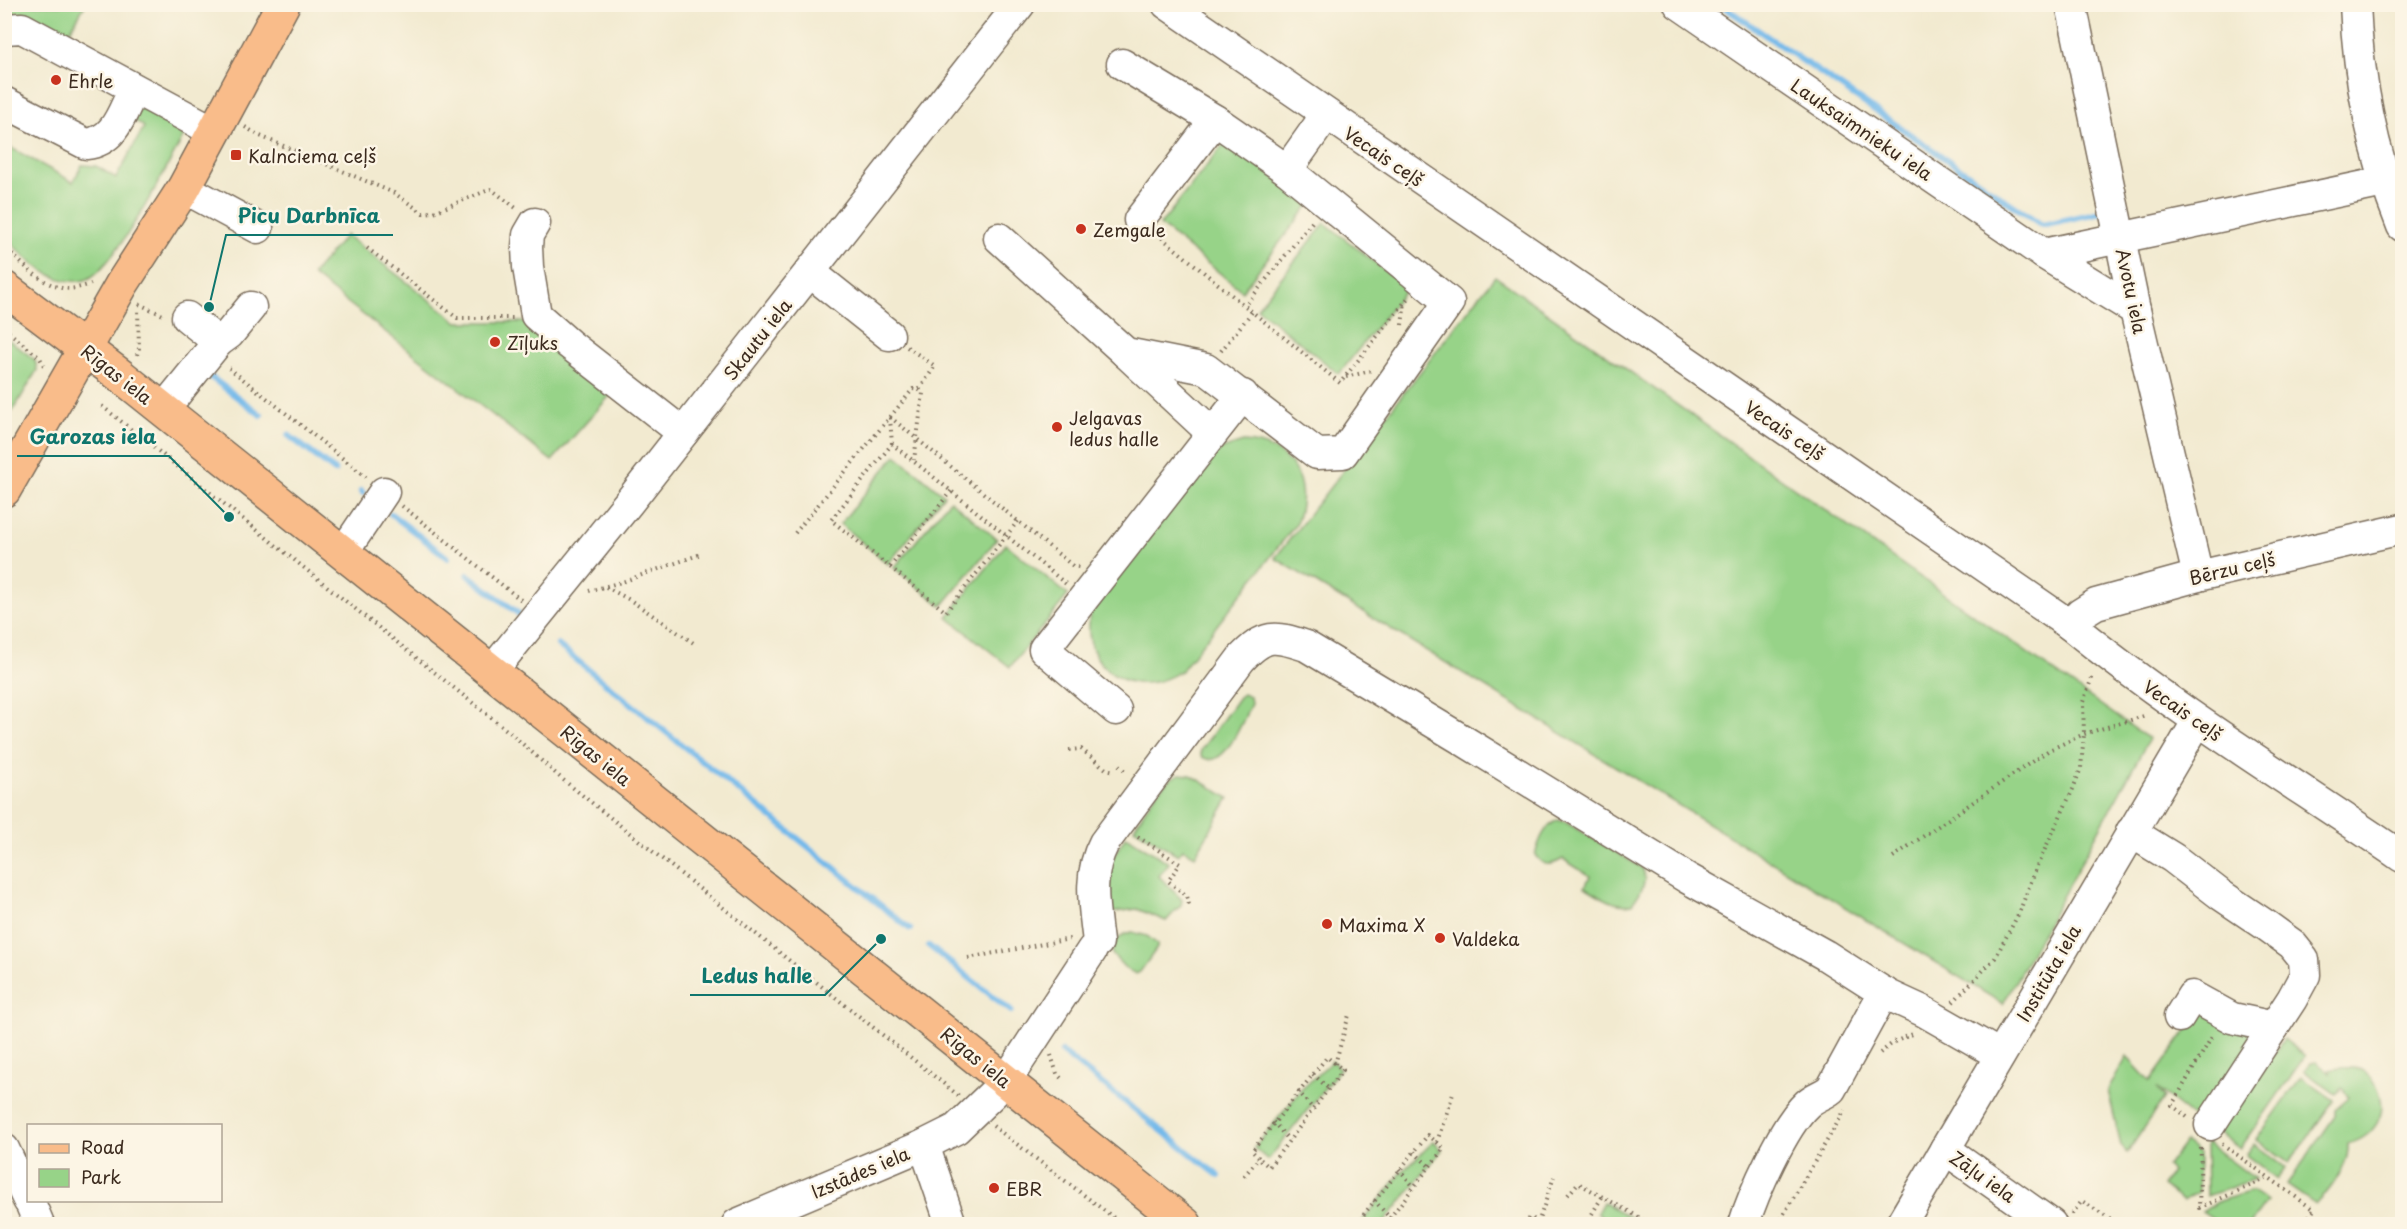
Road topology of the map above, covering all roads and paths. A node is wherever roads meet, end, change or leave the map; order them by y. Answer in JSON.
{"nodes":[{"id":1,"x":283,"y":4,"type":"edge"},
{"id":2,"x":1020,"y":4,"type":"edge"},
{"id":3,"x":1679,"y":4,"type":"edge"},
{"id":4,"x":2071,"y":4,"type":"edge"},
{"id":5,"x":2355,"y":4,"type":"edge"},
{"id":6,"x":1172,"y":6,"type":"edge"},
{"id":7,"x":4,"y":29,"type":"edge"},
{"id":8,"x":1122,"y":64,"type":"dead end"},
{"id":9,"x":134,"y":89,"type":"junction"},
{"id":10,"x":4,"y":102,"type":"edge"},
{"id":11,"x":1326,"y":115,"type":"junction"},
{"id":12,"x":1215,"y":120,"type":"junction"},
{"id":13,"x":230,"y":129,"type":"junction"},
{"id":14,"x":1287,"y":170,"type":"junction"},
{"id":15,"x":2385,"y":182,"type":"junction"},
{"id":16,"x":184,"y":188,"type":"junction"},
{"id":17,"x":1328,"y":203,"type":"junction"},
{"id":18,"x":1139,"y":220,"type":"joint"},
{"id":19,"x":535,"y":223,"type":"joint"},
{"id":20,"x":2403,"y":226,"type":"edge"},
{"id":21,"x":258,"y":228,"type":"dead end"},
{"id":22,"x":2120,"y":237,"type":"junction"},
{"id":23,"x":999,"y":238,"type":"dead end"},
{"id":24,"x":4,"y":245,"type":"edge"},
{"id":25,"x":367,"y":248,"type":"dead end"},
{"id":26,"x":2044,"y":254,"type":"junction"},
{"id":27,"x":810,"y":272,"type":"junction"},
{"id":28,"x":1422,"y":280,"type":"junction"},
{"id":29,"x":4,"y":288,"type":"edge"},
{"id":30,"x":76,"y":288,"type":"dead end"},
{"id":31,"x":1245,"y":306,"type":"junction"},
{"id":32,"x":251,"y":307,"type":"dead end"},
{"id":33,"x":2135,"y":310,"type":"junction"},
{"id":34,"x":1252,"y":312,"type":"junction"},
{"id":35,"x":538,"y":318,"type":"junction"},
{"id":36,"x":180,"y":319,"type":"joint"},
{"id":37,"x":4,"y":328,"type":"edge"},
{"id":38,"x":889,"y":335,"type":"joint"},
{"id":39,"x":213,"y":347,"type":"junction"},
{"id":40,"x":86,"y":349,"type":"junction"},
{"id":41,"x":1126,"y":353,"type":"junction"},
{"id":42,"x":137,"y":356,"type":"dead end"},
{"id":43,"x":44,"y":367,"type":"dead end"},
{"id":44,"x":1206,"y":369,"type":"junction"},
{"id":45,"x":919,"y":390,"type":"junction"},
{"id":46,"x":1243,"y":395,"type":"junction"},
{"id":47,"x":102,"y":406,"type":"dead end"},
{"id":48,"x":164,"y":410,"type":"junction"},
{"id":49,"x":890,"y":417,"type":"junction"},
{"id":50,"x":683,"y":433,"type":"junction"},
{"id":51,"x":1212,"y":433,"type":"junction"},
{"id":52,"x":916,"y":439,"type":"junction"},
{"id":53,"x":892,"y":444,"type":"junction"},
{"id":54,"x":13,"y":456,"type":"edge"},
{"id":55,"x":914,"y":461,"type":"junction"},
{"id":56,"x":4,"y":490,"type":"edge"},
{"id":57,"x":951,"y":491,"type":"junction"},
{"id":58,"x":384,"y":492,"type":"junction"},
{"id":59,"x":1018,"y":521,"type":"junction"},
{"id":60,"x":2403,"y":529,"type":"edge"},
{"id":61,"x":795,"y":533,"type":"dead end"},
{"id":62,"x":1006,"y":536,"type":"junction"},
{"id":63,"x":343,"y":553,"type":"junction"},
{"id":64,"x":701,"y":554,"type":"dead end"},
{"id":65,"x":890,"y":567,"type":"junction"},
{"id":66,"x":1082,"y":568,"type":"dead end"},
{"id":67,"x":2198,"y":576,"type":"junction"},
{"id":68,"x":605,"y":586,"type":"junction"},
{"id":69,"x":588,"y":591,"type":"dead end"},
{"id":70,"x":1084,"y":598,"type":"junction"},
{"id":71,"x":522,"y":600,"type":"dead end"},
{"id":72,"x":2070,"y":626,"type":"junction"},
{"id":73,"x":695,"y":644,"type":"dead end"},
{"id":74,"x":2103,"y":652,"type":"junction"},
{"id":75,"x":492,"y":672,"type":"junction"},
{"id":76,"x":1116,"y":710,"type":"dead end"},
{"id":77,"x":2189,"y":715,"type":"junction"},
{"id":78,"x":2084,"y":734,"type":"junction"},
{"id":79,"x":1069,"y":750,"type":"dead end"},
{"id":80,"x":1114,"y":771,"type":"dead end"},
{"id":81,"x":1118,"y":824,"type":"junction"},
{"id":82,"x":2131,"y":832,"type":"junction"},
{"id":83,"x":1893,"y":857,"type":"dead end"},
{"id":84,"x":2403,"y":857,"type":"edge"},
{"id":85,"x":1189,"y":905,"type":"dead end"},
{"id":86,"x":1095,"y":942,"type":"junction"},
{"id":87,"x":968,"y":958,"type":"dead end"},
{"id":88,"x":1884,"y":992,"type":"junction"},
{"id":89,"x":1349,"y":1015,"type":"dead end"},
{"id":90,"x":2179,"y":1017,"type":"dead end"},
{"id":91,"x":1937,"y":1019,"type":"junction"},
{"id":92,"x":2274,"y":1027,"type":"junction"},
{"id":93,"x":2217,"y":1028,"type":"dead end"},
{"id":94,"x":1879,"y":1053,"type":"dead end"},
{"id":95,"x":2000,"y":1055,"type":"junction"},
{"id":96,"x":1335,"y":1064,"type":"junction"},
{"id":97,"x":1313,"y":1074,"type":"junction"},
{"id":98,"x":1006,"y":1081,"type":"junction"},
{"id":99,"x":1329,"y":1089,"type":"junction"},
{"id":100,"x":1298,"y":1091,"type":"junction"},
{"id":101,"x":1453,"y":1094,"type":"dead end"},
{"id":102,"x":1849,"y":1104,"type":"dead end"},
{"id":103,"x":1313,"y":1109,"type":"junction"},
{"id":104,"x":977,"y":1111,"type":"junction"},
{"id":105,"x":1273,"y":1122,"type":"junction"},
{"id":106,"x":2205,"y":1131,"type":"junction"},
{"id":107,"x":1289,"y":1140,"type":"junction"},
{"id":108,"x":1437,"y":1142,"type":"junction"},
{"id":109,"x":924,"y":1145,"type":"junction"},
{"id":110,"x":4,"y":1149,"type":"edge"},
{"id":111,"x":1945,"y":1149,"type":"junction"},
{"id":112,"x":1414,"y":1152,"type":"junction"},
{"id":113,"x":1259,"y":1158,"type":"junction"},
{"id":114,"x":1430,"y":1167,"type":"junction"},
{"id":115,"x":1399,"y":1169,"type":"junction"},
{"id":116,"x":1244,"y":1176,"type":"dead end"},
{"id":117,"x":1554,"y":1177,"type":"dead end"},
{"id":118,"x":2268,"y":1178,"type":"junction"},
{"id":119,"x":1414,"y":1187,"type":"junction"},
{"id":120,"x":20,"y":1189,"type":"edge"},
{"id":121,"x":1568,"y":1195,"type":"dead end"},
{"id":122,"x":1602,"y":1197,"type":"junction"},
{"id":123,"x":1374,"y":1200,"type":"junction"},
{"id":124,"x":2082,"y":1201,"type":"dead end"},
{"id":125,"x":27,"y":1202,"type":"edge"},
{"id":126,"x":1592,"y":1214,"type":"dead end"},
{"id":127,"x":4,"y":1216,"type":"edge"},
{"id":128,"x":1390,"y":1218,"type":"junction"},
{"id":129,"x":8,"y":1224,"type":"edge"},
{"id":130,"x":39,"y":1224,"type":"edge"},
{"id":131,"x":737,"y":1224,"type":"edge"},
{"id":132,"x":951,"y":1224,"type":"edge"},
{"id":133,"x":1122,"y":1224,"type":"edge"},
{"id":134,"x":1185,"y":1224,"type":"edge"},
{"id":135,"x":1356,"y":1224,"type":"edge"},
{"id":136,"x":1385,"y":1224,"type":"edge"},
{"id":137,"x":1524,"y":1224,"type":"edge"},
{"id":138,"x":1539,"y":1224,"type":"edge"},
{"id":139,"x":1651,"y":1224,"type":"edge"},
{"id":140,"x":1744,"y":1224,"type":"edge"},
{"id":141,"x":1778,"y":1224,"type":"edge"},
{"id":142,"x":1901,"y":1224,"type":"edge"},
{"id":143,"x":2051,"y":1224,"type":"edge"},
{"id":144,"x":2119,"y":1224,"type":"edge"},
{"id":145,"x":2303,"y":1224,"type":"edge"}],
"edges":[{"from":1,"to":13,"type":"main road"},
{"from":2,"to":27,"type":"street","name":"Skautu iela"},
{"from":3,"to":26,"type":"street","name":"Lauksaimnieku iela"},
{"from":4,"to":22,"type":"street","name":"Avotu iela"},
{"from":5,"to":15,"type":"street"},
{"from":6,"to":11,"type":"street","name":"Vecais ceļš"},
{"from":7,"to":9,"type":"street"},
{"from":8,"to":12,"type":"street"},
{"from":9,"to":10,"type":"street"},
{"from":9,"to":13,"type":"street"},
{"from":11,"to":14,"type":"street"},
{"from":11,"to":72,"type":"street","name":"Vecais ceļš"},
{"from":12,"to":14,"type":"street"},
{"from":12,"to":18,"type":"street"},
{"from":13,"to":16,"type":"main road"},
{"from":13,"to":19,"type":"path"},
{"from":14,"to":17,"type":"street"},
{"from":15,"to":20,"type":"street"},
{"from":15,"to":22,"type":"street"},
{"from":16,"to":21,"type":"street"},
{"from":16,"to":40,"type":"main road"},
{"from":17,"to":28,"type":"street"},
{"from":17,"to":31,"type":"path"},
{"from":18,"to":31,"type":"path"},
{"from":19,"to":35,"type":"street"},
{"from":22,"to":26,"type":"street"},
{"from":22,"to":33,"type":"street","name":"Avotu iela"},
{"from":23,"to":41,"type":"street"},
{"from":24,"to":30,"type":"path"},
{"from":25,"to":35,"type":"path"},
{"from":26,"to":33,"type":"street","name":"Lauksaimnieku iela"},
{"from":27,"to":38,"type":"street"},
{"from":27,"to":50,"type":"street","name":"Skautu iela"},
{"from":28,"to":34,"type":"path"},
{"from":28,"to":46,"type":"street"},
{"from":29,"to":40,"type":"main road","name":"Rīgas iela"},
{"from":31,"to":34,"type":"path"},
{"from":32,"to":39,"type":"street"},
{"from":33,"to":67,"type":"street","name":"Avotu iela"},
{"from":34,"to":44,"type":"path"},
{"from":35,"to":50,"type":"street"},
{"from":36,"to":39,"type":"street"},
{"from":36,"to":42,"type":"path"},
{"from":37,"to":43,"type":"path"},
{"from":38,"to":45,"type":"path"},
{"from":39,"to":48,"type":"street"},
{"from":39,"to":58,"type":"path"},
{"from":40,"to":48,"type":"main road","name":"Rīgas iela"},
{"from":40,"to":54,"type":"main road"},
{"from":41,"to":44,"type":"street"},
{"from":41,"to":51,"type":"street"},
{"from":44,"to":46,"type":"street"},
{"from":45,"to":49,"type":"path"},
{"from":45,"to":52,"type":"path"},
{"from":46,"to":51,"type":"street"},
{"from":47,"to":104,"type":"path"},
{"from":48,"to":63,"type":"main road","name":"Rīgas iela"},
{"from":49,"to":52,"type":"path"},
{"from":49,"to":53,"type":"path"},
{"from":49,"to":61,"type":"path"},
{"from":50,"to":75,"type":"street","name":"Skautu iela"},
{"from":51,"to":70,"type":"street"},
{"from":52,"to":55,"type":"path"},
{"from":52,"to":59,"type":"path"},
{"from":53,"to":55,"type":"path"},
{"from":53,"to":65,"type":"path"},
{"from":54,"to":56,"type":"main road"},
{"from":55,"to":57,"type":"path"},
{"from":57,"to":62,"type":"path"},
{"from":57,"to":65,"type":"path"},
{"from":58,"to":63,"type":"street"},
{"from":58,"to":71,"type":"path"},
{"from":59,"to":62,"type":"path"},
{"from":59,"to":66,"type":"path"},
{"from":60,"to":67,"type":"street","name":"Bērzu ceļš"},
{"from":62,"to":65,"type":"path"},
{"from":62,"to":70,"type":"path"},
{"from":63,"to":75,"type":"main road","name":"Rīgas iela"},
{"from":64,"to":68,"type":"path"},
{"from":67,"to":72,"type":"street","name":"Bērzu ceļš"},
{"from":68,"to":69,"type":"path"},
{"from":68,"to":73,"type":"path"},
{"from":70,"to":76,"type":"street"},
{"from":72,"to":74,"type":"street","name":"Vecais ceļš"},
{"from":74,"to":77,"type":"street","name":"Vecais ceļš"},
{"from":74,"to":78,"type":"path"},
{"from":75,"to":98,"type":"main road","name":"Rīgas iela"},
{"from":77,"to":78,"type":"path"},
{"from":77,"to":82,"type":"street","name":"Institūta iela"},
{"from":77,"to":84,"type":"street","name":"Vecais ceļš"},
{"from":78,"to":83,"type":"path"},
{"from":78,"to":91,"type":"path"},
{"from":79,"to":80,"type":"path"},
{"from":81,"to":85,"type":"path"},
{"from":81,"to":86,"type":"street"},
{"from":81,"to":88,"type":"street"},
{"from":82,"to":92,"type":"street"},
{"from":82,"to":95,"type":"street","name":"Institūta iela"},
{"from":86,"to":87,"type":"path"},
{"from":86,"to":98,"type":"street","name":"Izstādes iela"},
{"from":88,"to":91,"type":"street"},
{"from":88,"to":140,"type":"street"},
{"from":89,"to":96,"type":"path"},
{"from":90,"to":92,"type":"street"},
{"from":91,"to":94,"type":"path"},
{"from":91,"to":95,"type":"street"},
{"from":92,"to":106,"type":"street"},
{"from":93,"to":106,"type":"path"},
{"from":95,"to":111,"type":"street","name":"Institūta iela"},
{"from":96,"to":97,"type":"path"},
{"from":96,"to":99,"type":"path"},
{"from":97,"to":99,"type":"path"},
{"from":97,"to":100,"type":"path"},
{"from":98,"to":104,"type":"street","name":"Izstādes iela"},
{"from":98,"to":134,"type":"main road","name":"Rīgas iela"},
{"from":99,"to":103,"type":"path"},
{"from":100,"to":103,"type":"path"},
{"from":100,"to":105,"type":"path"},
{"from":101,"to":108,"type":"path"},
{"from":102,"to":141,"type":"path"},
{"from":103,"to":107,"type":"path"},
{"from":104,"to":109,"type":"street","name":"Izstādes iela"},
{"from":104,"to":133,"type":"path"},
{"from":105,"to":107,"type":"path"},
{"from":105,"to":113,"type":"path"},
{"from":106,"to":118,"type":"path"},
{"from":106,"to":118,"type":"path"},
{"from":107,"to":113,"type":"path"},
{"from":108,"to":112,"type":"path"},
{"from":108,"to":114,"type":"path"},
{"from":109,"to":131,"type":"street","name":"Izstādes iela"},
{"from":109,"to":132,"type":"street"},
{"from":110,"to":120,"type":"street"},
{"from":111,"to":142,"type":"street","name":"Institūta iela"},
{"from":111,"to":143,"type":"street","name":"Zāļu iela"},
{"from":112,"to":114,"type":"path"},
{"from":112,"to":115,"type":"path"},
{"from":113,"to":116,"type":"path"},
{"from":114,"to":119,"type":"path"},
{"from":115,"to":119,"type":"path"},
{"from":115,"to":123,"type":"path"},
{"from":117,"to":138,"type":"path"},
{"from":118,"to":145,"type":"path"},
{"from":119,"to":128,"type":"path"},
{"from":121,"to":122,"type":"path"},
{"from":122,"to":126,"type":"path"},
{"from":122,"to":139,"type":"path"},
{"from":123,"to":128,"type":"path"},
{"from":123,"to":135,"type":"path"},
{"from":124,"to":144,"type":"path"},
{"from":125,"to":130,"type":"street"},
{"from":127,"to":129,"type":"path"},
{"from":128,"to":136,"type":"path"},
{"from":137,"to":138,"type":"path"}]}
